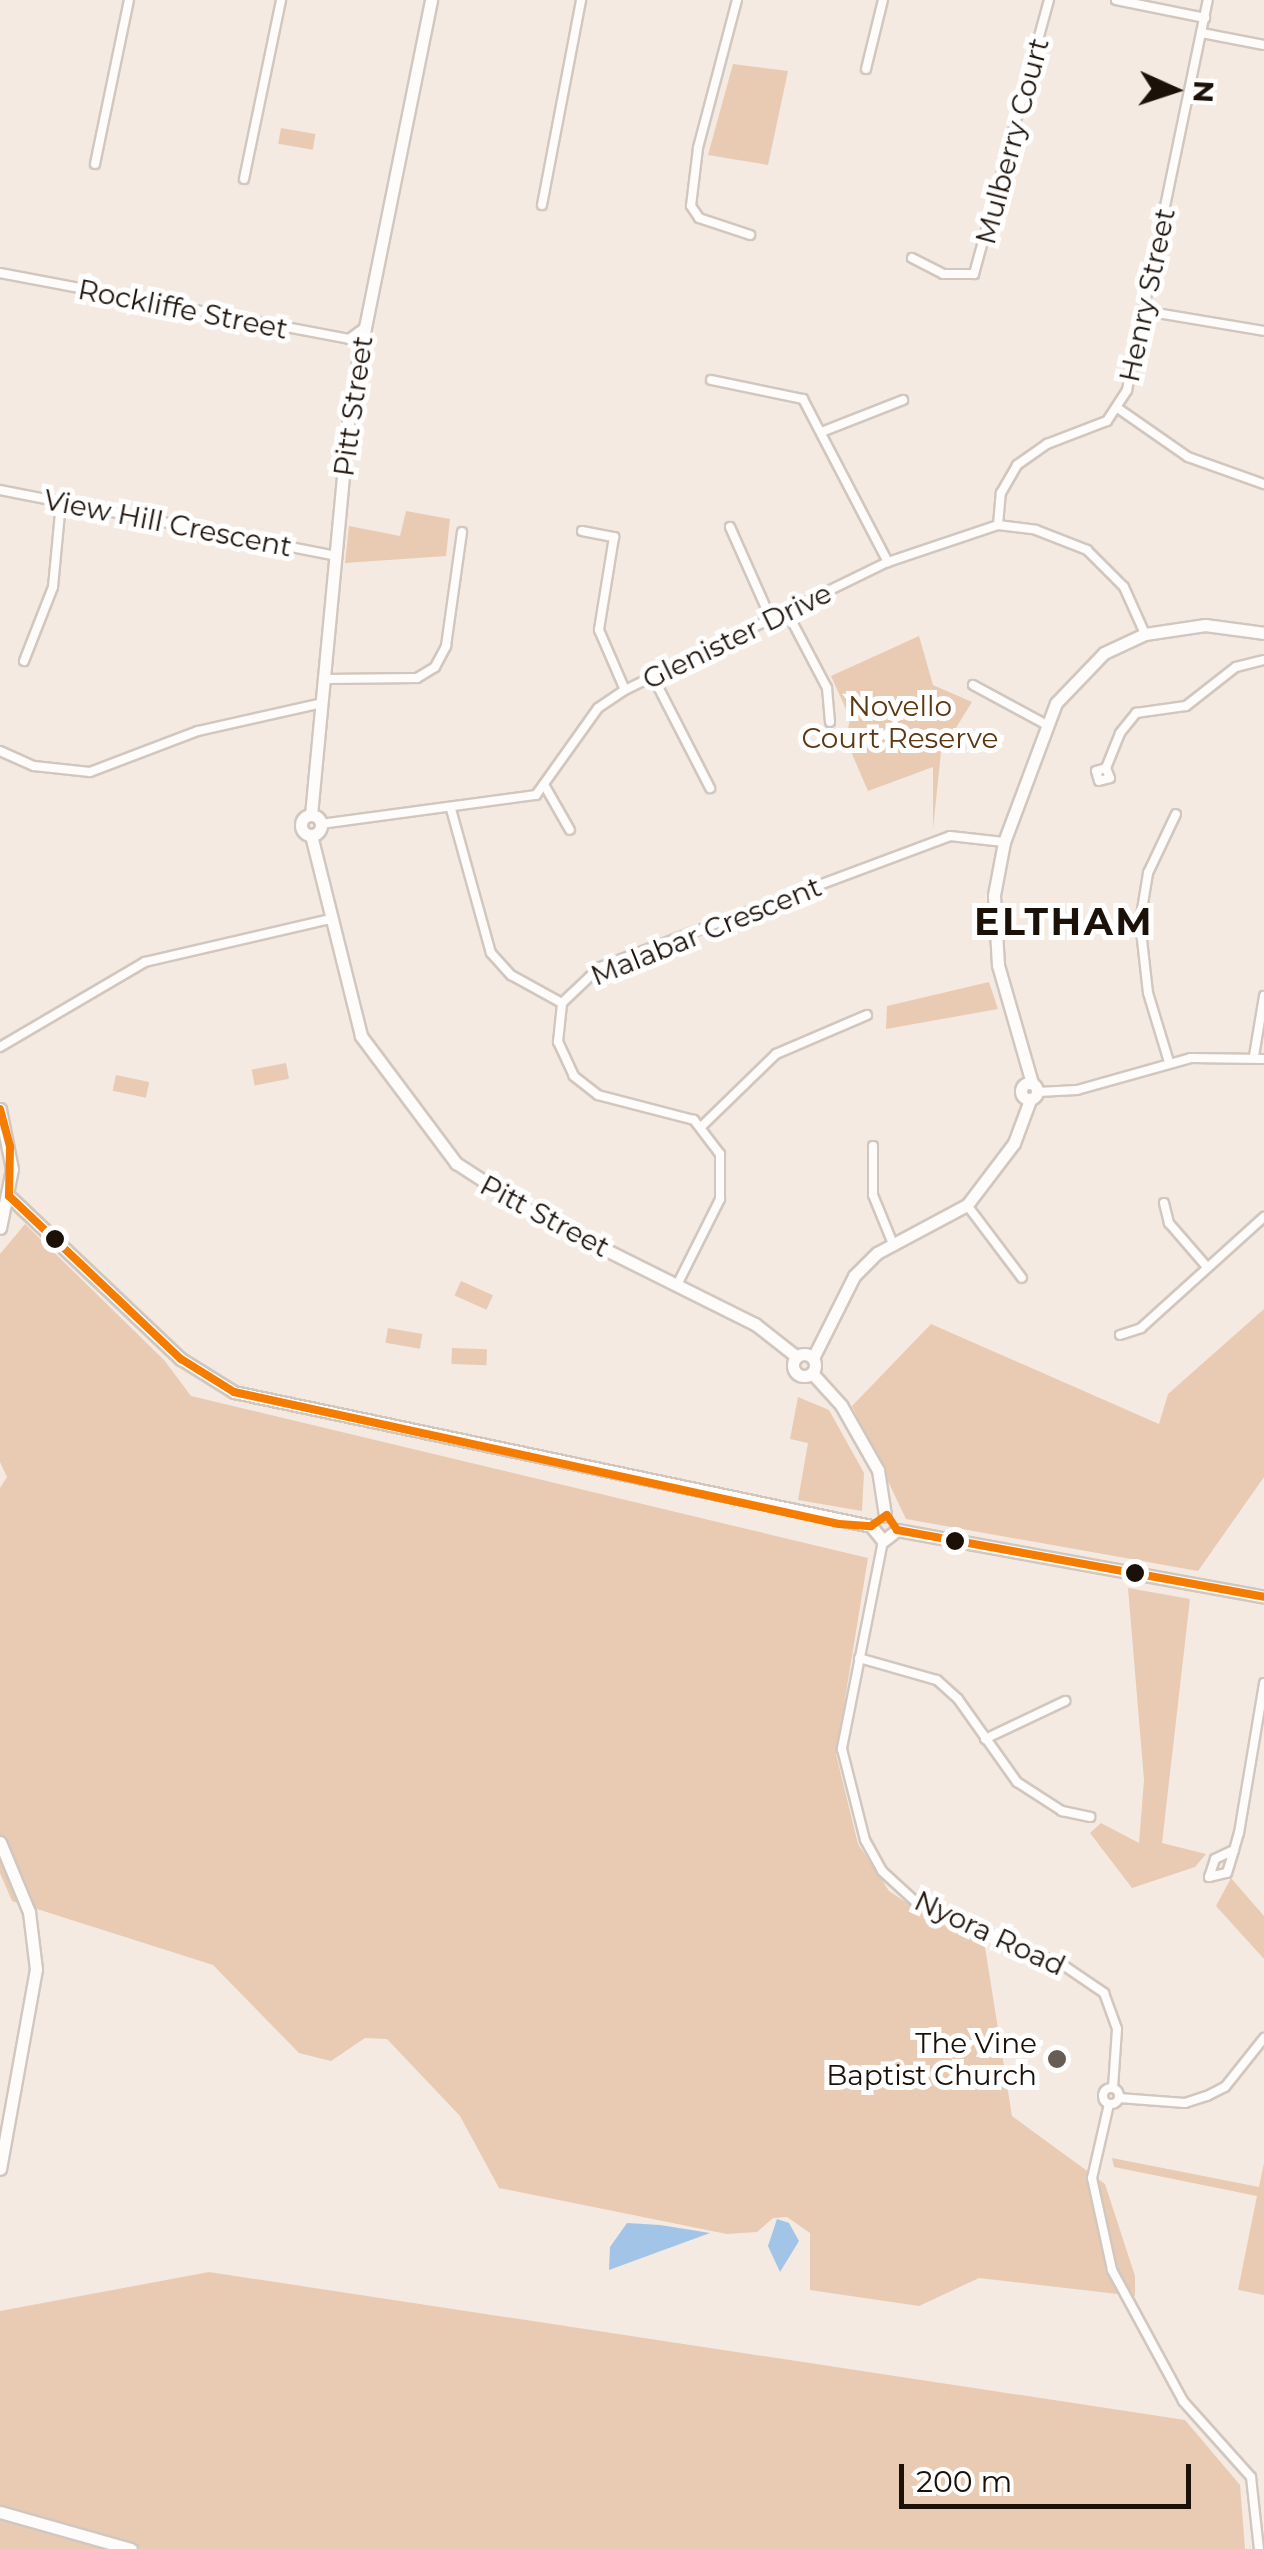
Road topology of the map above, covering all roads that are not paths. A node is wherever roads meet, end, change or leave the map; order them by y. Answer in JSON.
{"nodes":[{"id":1,"x":129,"y":0,"type":"edge"},
{"id":2,"x":281,"y":0,"type":"edge"},
{"id":3,"x":431,"y":0,"type":"edge"},
{"id":4,"x":581,"y":0,"type":"edge"},
{"id":5,"x":737,"y":0,"type":"edge"},
{"id":6,"x":883,"y":0,"type":"edge"},
{"id":7,"x":1048,"y":0,"type":"edge"},
{"id":8,"x":1116,"y":0,"type":"edge"},
{"id":9,"x":1208,"y":0,"type":"edge"},
{"id":10,"x":1205,"y":18,"type":"junction"},
{"id":11,"x":1202,"y":33,"type":"junction"},
{"id":12,"x":1264,"y":44,"type":"edge"},
{"id":13,"x":866,"y":69,"type":"dead end"},
{"id":14,"x":95,"y":164,"type":"dead end"},
{"id":15,"x":244,"y":178,"type":"dead end"},
{"id":16,"x":542,"y":205,"type":"dead end"},
{"id":17,"x":750,"y":235,"type":"dead end"},
{"id":18,"x":912,"y":258,"type":"dead end"},
{"id":19,"x":0,"y":273,"type":"edge"},
{"id":20,"x":1145,"y":311,"type":"junction"},
{"id":21,"x":364,"y":328,"type":"junction"},
{"id":22,"x":1264,"y":332,"type":"edge"},
{"id":23,"x":710,"y":380,"type":"dead end"},
{"id":24,"x":903,"y":400,"type":"dead end"},
{"id":25,"x":1119,"y":409,"type":"junction"},
{"id":26,"x":824,"y":432,"type":"junction"},
{"id":27,"x":1264,"y":484,"type":"edge"},
{"id":28,"x":0,"y":490,"type":"edge"},
{"id":29,"x":61,"y":502,"type":"junction"},
{"id":30,"x":998,"y":525,"type":"junction"},
{"id":31,"x":730,"y":527,"type":"dead end"},
{"id":32,"x":582,"y":531,"type":"dead end"},
{"id":33,"x":462,"y":532,"type":"dead end"},
{"id":34,"x":335,"y":556,"type":"junction"},
{"id":35,"x":888,"y":562,"type":"junction"},
{"id":36,"x":787,"y":612,"type":"junction"},
{"id":37,"x":771,"y":619,"type":"junction"},
{"id":38,"x":1264,"y":633,"type":"edge"},
{"id":39,"x":1145,"y":634,"type":"junction"},
{"id":40,"x":1264,"y":660,"type":"edge"},
{"id":41,"x":24,"y":661,"type":"dead end"},
{"id":42,"x":653,"y":677,"type":"junction"},
{"id":43,"x":327,"y":680,"type":"junction"},
{"id":44,"x":973,"y":684,"type":"dead end"},
{"id":45,"x":626,"y":690,"type":"junction"},
{"id":46,"x":318,"y":704,"type":"junction"},
{"id":47,"x":830,"y":722,"type":"dead end"},
{"id":48,"x":1045,"y":724,"type":"junction"},
{"id":49,"x":0,"y":752,"type":"edge"},
{"id":50,"x":1106,"y":768,"type":"dead end"},
{"id":51,"x":546,"y":788,"type":"junction"},
{"id":52,"x":710,"y":788,"type":"dead end"},
{"id":53,"x":451,"y":808,"type":"junction"},
{"id":54,"x":1176,"y":814,"type":"dead end"},
{"id":55,"x":311,"y":815,"type":"junction"},
{"id":56,"x":321,"y":824,"type":"junction"},
{"id":57,"x":570,"y":830,"type":"dead end"},
{"id":58,"x":311,"y":835,"type":"junction"},
{"id":59,"x":1004,"y":842,"type":"junction"},
{"id":60,"x":330,"y":919,"type":"junction"},
{"id":61,"x":1264,"y":996,"type":"edge"},
{"id":62,"x":562,"y":1002,"type":"junction"},
{"id":63,"x":867,"y":1016,"type":"dead end"},
{"id":64,"x":0,"y":1048,"type":"edge"},
{"id":65,"x":1259,"y":1057,"type":"edge"},
{"id":66,"x":1169,"y":1062,"type":"junction"},
{"id":67,"x":1030,"y":1092,"type":"junction"},
{"id":68,"x":0,"y":1109,"type":"edge"},
{"id":69,"x":703,"y":1125,"type":"junction"},
{"id":70,"x":873,"y":1146,"type":"dead end"},
{"id":71,"x":9,"y":1196,"type":"junction"},
{"id":72,"x":1164,"y":1203,"type":"dead end"},
{"id":73,"x":967,"y":1205,"type":"junction"},
{"id":74,"x":1264,"y":1217,"type":"edge"},
{"id":75,"x":0,"y":1228,"type":"edge"},
{"id":76,"x":893,"y":1244,"type":"junction"},
{"id":77,"x":1207,"y":1267,"type":"junction"},
{"id":78,"x":1022,"y":1278,"type":"dead end"},
{"id":79,"x":678,"y":1283,"type":"junction"},
{"id":80,"x":1120,"y":1335,"type":"dead end"},
{"id":81,"x":797,"y":1357,"type":"junction"},
{"id":82,"x":813,"y":1358,"type":"junction"},
{"id":83,"x":812,"y":1373,"type":"junction"},
{"id":84,"x":885,"y":1515,"type":"junction"},
{"id":85,"x":871,"y":1526,"type":"junction"},
{"id":86,"x":897,"y":1530,"type":"junction"},
{"id":87,"x":883,"y":1541,"type":"junction"},
{"id":88,"x":1264,"y":1596,"type":"edge"},
{"id":89,"x":859,"y":1658,"type":"junction"},
{"id":90,"x":1264,"y":1683,"type":"edge"},
{"id":91,"x":1065,"y":1701,"type":"dead end"},
{"id":92,"x":985,"y":1739,"type":"junction"},
{"id":93,"x":1090,"y":1817,"type":"dead end"},
{"id":94,"x":0,"y":1842,"type":"edge"},
{"id":95,"x":1234,"y":1850,"type":"dead end"},
{"id":96,"x":1264,"y":2038,"type":"edge"},
{"id":97,"x":1112,"y":2088,"type":"junction"},
{"id":98,"x":1118,"y":2098,"type":"junction"},
{"id":99,"x":1109,"y":2104,"type":"junction"},
{"id":100,"x":0,"y":2169,"type":"edge"},
{"id":101,"x":0,"y":2512,"type":"edge"},
{"id":102,"x":132,"y":2549,"type":"edge"},
{"id":103,"x":1260,"y":2549,"type":"edge"}],
"edges":[{"from":1,"to":14,"type":"street"},
{"from":2,"to":15,"type":"street"},
{"from":3,"to":21,"type":"street","name":"Pitt Street"},
{"from":4,"to":16,"type":"street"},
{"from":5,"to":17,"type":"street"},
{"from":6,"to":13,"type":"street"},
{"from":7,"to":18,"type":"street","name":"Mulberry Court"},
{"from":8,"to":10,"type":"street"},
{"from":9,"to":10,"type":"street","name":"Henry Street"},
{"from":10,"to":11,"type":"street","name":"Henry Street"},
{"from":11,"to":12,"type":"street"},
{"from":11,"to":20,"type":"street","name":"Henry Street"},
{"from":19,"to":21,"type":"street","name":"Rockliffe Street"},
{"from":20,"to":22,"type":"street"},
{"from":20,"to":25,"type":"street","name":"Henry Street"},
{"from":21,"to":34,"type":"street","name":"Pitt Street"},
{"from":23,"to":26,"type":"street"},
{"from":24,"to":26,"type":"street"},
{"from":25,"to":27,"type":"street"},
{"from":25,"to":30,"type":"street","name":"Henry Street"},
{"from":26,"to":35,"type":"street"},
{"from":28,"to":29,"type":"street","name":"View Hill Crescent"},
{"from":29,"to":34,"type":"street","name":"View Hill Crescent"},
{"from":29,"to":41,"type":"street"},
{"from":30,"to":35,"type":"street","name":"Glenister Drive"},
{"from":30,"to":39,"type":"street","name":"Glenister Drive"},
{"from":31,"to":37,"type":"street"},
{"from":32,"to":45,"type":"street"},
{"from":33,"to":43,"type":"street"},
{"from":34,"to":43,"type":"street","name":"Pitt Street"},
{"from":35,"to":36,"type":"street","name":"Glenister Drive"},
{"from":36,"to":37,"type":"street","name":"Glenister Drive"},
{"from":36,"to":47,"type":"street"},
{"from":37,"to":42,"type":"street","name":"Glenister Drive"},
{"from":38,"to":39,"type":"street"},
{"from":39,"to":48,"type":"street"},
{"from":40,"to":50,"type":"street"},
{"from":42,"to":45,"type":"street","name":"Glenister Drive"},
{"from":42,"to":52,"type":"street"},
{"from":43,"to":46,"type":"street","name":"Pitt Street"},
{"from":44,"to":48,"type":"street"},
{"from":45,"to":51,"type":"street","name":"Glenister Drive"},
{"from":46,"to":49,"type":"street"},
{"from":46,"to":55,"type":"street","name":"Pitt Street"},
{"from":48,"to":59,"type":"street"},
{"from":51,"to":53,"type":"street"},
{"from":51,"to":57,"type":"street"},
{"from":53,"to":56,"type":"street"},
{"from":53,"to":62,"type":"street"},
{"from":54,"to":66,"type":"street"},
{"from":55,"to":56,"type":"street"},
{"from":55,"to":58,"type":"street","name":"Pitt Street"},
{"from":56,"to":58,"type":"street"},
{"from":58,"to":60,"type":"street","name":"Pitt Street"},
{"from":59,"to":62,"type":"street","name":"Malabar Crescent"},
{"from":59,"to":67,"type":"street"},
{"from":60,"to":64,"type":"street"},
{"from":60,"to":79,"type":"street","name":"Pitt Street"},
{"from":61,"to":65,"type":"street"},
{"from":62,"to":69,"type":"street","name":"Malabar Crescent"},
{"from":63,"to":69,"type":"street"},
{"from":65,"to":66,"type":"street"},
{"from":66,"to":67,"type":"street"},
{"from":67,"to":73,"type":"street"},
{"from":68,"to":71,"type":"street"},
{"from":69,"to":79,"type":"street"},
{"from":70,"to":76,"type":"street"},
{"from":71,"to":75,"type":"street"},
{"from":71,"to":85,"type":"street"},
{"from":72,"to":77,"type":"street"},
{"from":73,"to":76,"type":"street"},
{"from":73,"to":78,"type":"street"},
{"from":74,"to":77,"type":"street"},
{"from":76,"to":82,"type":"street"},
{"from":77,"to":80,"type":"street"},
{"from":79,"to":81,"type":"street","name":"Pitt Street"},
{"from":81,"to":82,"type":"street"},
{"from":81,"to":83,"type":"street","name":"Pitt Street"},
{"from":82,"to":83,"type":"street"},
{"from":83,"to":84,"type":"street"},
{"from":84,"to":85,"type":"street"},
{"from":84,"to":86,"type":"street"},
{"from":85,"to":87,"type":"street"},
{"from":86,"to":87,"type":"street"},
{"from":86,"to":88,"type":"street"},
{"from":87,"to":89,"type":"street","name":"Nyora Road"},
{"from":89,"to":92,"type":"street"},
{"from":89,"to":97,"type":"street","name":"Nyora Road"},
{"from":90,"to":95,"type":"street"},
{"from":91,"to":92,"type":"street"},
{"from":92,"to":93,"type":"street"},
{"from":94,"to":100,"type":"street"},
{"from":96,"to":98,"type":"street"},
{"from":97,"to":98,"type":"street"},
{"from":97,"to":99,"type":"street","name":"Nyora Road"},
{"from":98,"to":99,"type":"street"},
{"from":99,"to":103,"type":"street"},
{"from":101,"to":102,"type":"street"}]}
